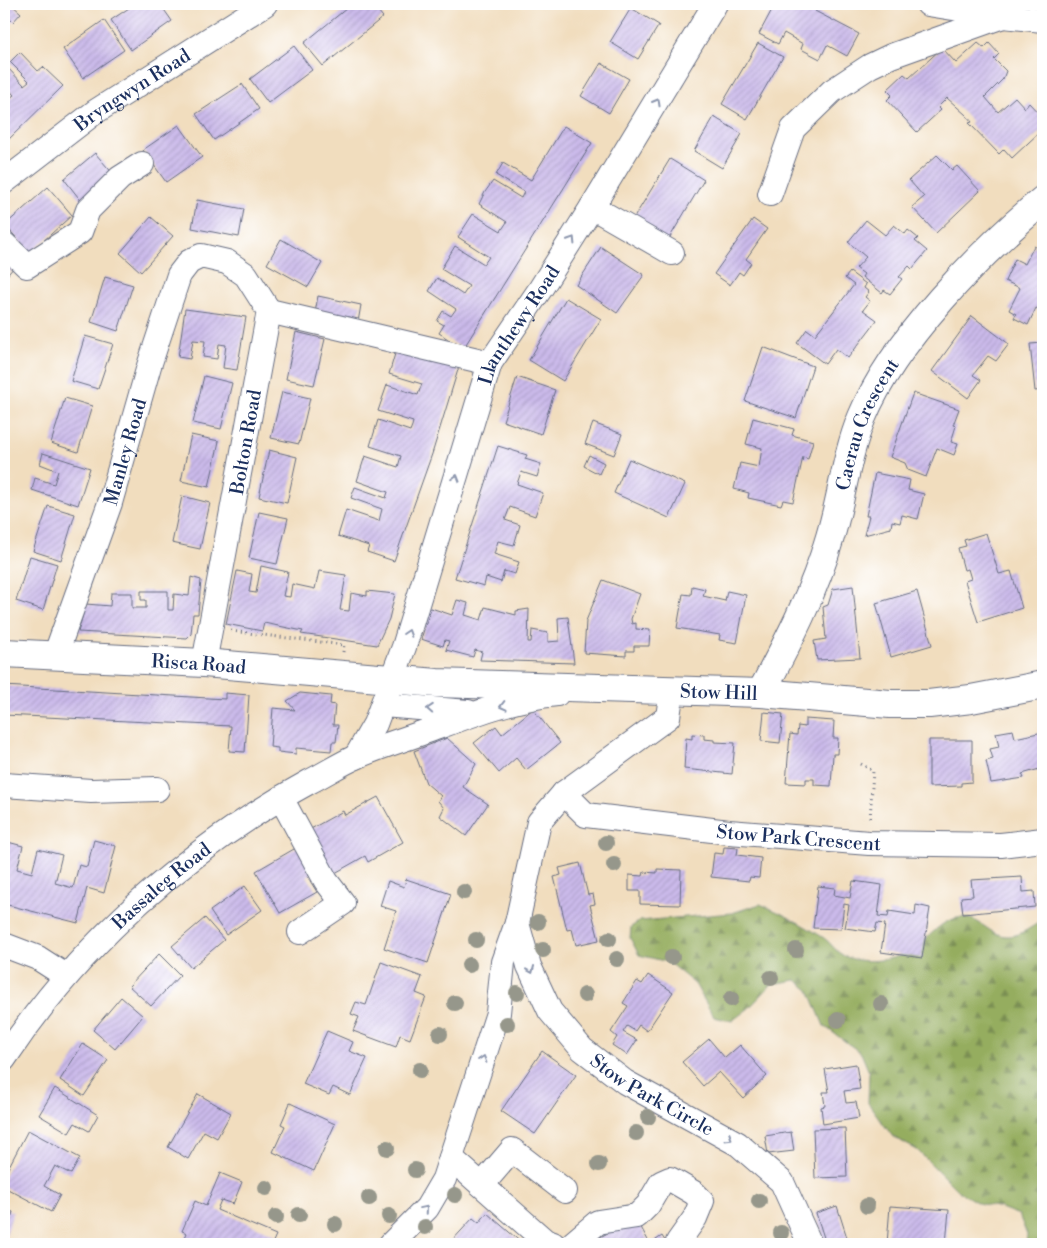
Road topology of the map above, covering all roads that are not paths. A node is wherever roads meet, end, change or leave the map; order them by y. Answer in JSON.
{"nodes":[{"id":1,"x":265,"y":4,"type":"edge"},
{"id":2,"x":715,"y":4,"type":"edge"},
{"id":3,"x":928,"y":4,"type":"edge"},
{"id":4,"x":1002,"y":16,"type":"junction"},
{"id":5,"x":1043,"y":20,"type":"edge"},
{"id":6,"x":142,"y":164,"type":"dead end"},
{"id":7,"x":5,"y":178,"type":"edge"},
{"id":8,"x":770,"y":194,"type":"dead end"},
{"id":9,"x":1043,"y":200,"type":"edge"},
{"id":10,"x":592,"y":207,"type":"junction"},
{"id":11,"x":4,"y":244,"type":"edge"},
{"id":12,"x":672,"y":253,"type":"dead end"},
{"id":13,"x":269,"y":311,"type":"junction"},
{"id":14,"x":490,"y":362,"type":"junction"},
{"id":15,"x":4,"y":653,"type":"edge"},
{"id":16,"x":54,"y":656,"type":"junction"},
{"id":17,"x":204,"y":663,"type":"junction"},
{"id":18,"x":393,"y":679,"type":"junction"},
{"id":19,"x":1043,"y":685,"type":"edge"},
{"id":20,"x":620,"y":689,"type":"junction"},
{"id":21,"x":672,"y":689,"type":"junction"},
{"id":22,"x":761,"y":693,"type":"junction"},
{"id":23,"x":382,"y":705,"type":"junction"},
{"id":24,"x":478,"y":712,"type":"junction"},
{"id":25,"x":356,"y":757,"type":"junction"},
{"id":26,"x":4,"y":785,"type":"edge"},
{"id":27,"x":157,"y":789,"type":"dead end"},
{"id":28,"x":564,"y":793,"type":"junction"},
{"id":29,"x":281,"y":798,"type":"junction"},
{"id":30,"x":1043,"y":840,"type":"edge"},
{"id":31,"x":517,"y":923,"type":"junction"},
{"id":32,"x":300,"y":932,"type":"dead end"},
{"id":33,"x":4,"y":944,"type":"edge"},
{"id":34,"x":66,"y":976,"type":"junction"},
{"id":35,"x":4,"y":1059,"type":"edge"},
{"id":36,"x":451,"y":1158,"type":"junction"},
{"id":37,"x":482,"y":1186,"type":"junction"},
{"id":38,"x":565,"y":1191,"type":"dead end"},
{"id":39,"x":678,"y":1242,"type":"dead end"},
{"id":40,"x":391,"y":1244,"type":"edge"},
{"id":41,"x":553,"y":1244,"type":"edge"},
{"id":42,"x":572,"y":1244,"type":"edge"},
{"id":43,"x":810,"y":1244,"type":"edge"}],
"edges":[{"from":1,"to":7,"type":"street","name":"Bryngwyn Road"},
{"from":10,"to":2,"type":"street","name":"Llanthewy Road","one_way":true},
{"from":3,"to":4,"type":"street"},
{"from":4,"to":5,"type":"street"},
{"from":4,"to":8,"type":"street"},
{"from":6,"to":11,"type":"street"},
{"from":9,"to":22,"type":"main road","name":"Caerau Crescent"},
{"from":10,"to":12,"type":"street"},
{"from":14,"to":10,"type":"street","name":"Llanthewy Road","one_way":true},
{"from":13,"to":14,"type":"street"},
{"from":13,"to":16,"type":"street","name":"Manley Road"},
{"from":13,"to":17,"type":"street","name":"Bolton Road"},
{"from":18,"to":14,"type":"street","name":"Llanthewy Road","one_way":true},
{"from":15,"to":16,"type":"main road","name":"Risca Road"},
{"from":16,"to":17,"type":"main road","name":"Risca Road"},
{"from":17,"to":18,"type":"main road","name":"Risca Road"},
{"from":18,"to":20,"type":"main road","name":"Stow Hill"},
{"from":18,"to":23,"type":"street","name":"Bassaleg Road"},
{"from":19,"to":22,"type":"main road","name":"Stow Hill"},
{"from":20,"to":21,"type":"main road","name":"Stow Hill"},
{"from":20,"to":24,"type":"street","name":"Bassaleg Road","one_way":true},
{"from":21,"to":22,"type":"main road","name":"Stow Hill"},
{"from":21,"to":28,"type":"street","name":"Stow Park Circle"},
{"from":24,"to":23,"type":"street","one_way":true},
{"from":23,"to":25,"type":"street","name":"Bassaleg Road"},
{"from":24,"to":25,"type":"street","name":"Bassaleg Road"},
{"from":25,"to":29,"type":"street","name":"Bassaleg Road"},
{"from":26,"to":27,"type":"street"},
{"from":28,"to":30,"type":"street","name":"Stow Park Crescent"},
{"from":28,"to":31,"type":"street","name":"Stow Park Circle"},
{"from":29,"to":32,"type":"street"},
{"from":29,"to":34,"type":"street","name":"Bassaleg Road"},
{"from":36,"to":31,"type":"street","name":"Stow Park Circle","one_way":true},
{"from":31,"to":43,"type":"street","name":"Stow Park Circle","one_way":true},
{"from":33,"to":34,"type":"street"},
{"from":34,"to":35,"type":"street","name":"Bassaleg Road"},
{"from":36,"to":37,"type":"street"},
{"from":40,"to":36,"type":"street","name":"Stow Park Circle","one_way":true},
{"from":37,"to":38,"type":"street"},
{"from":37,"to":41,"type":"street"},
{"from":39,"to":42,"type":"street"}]}
